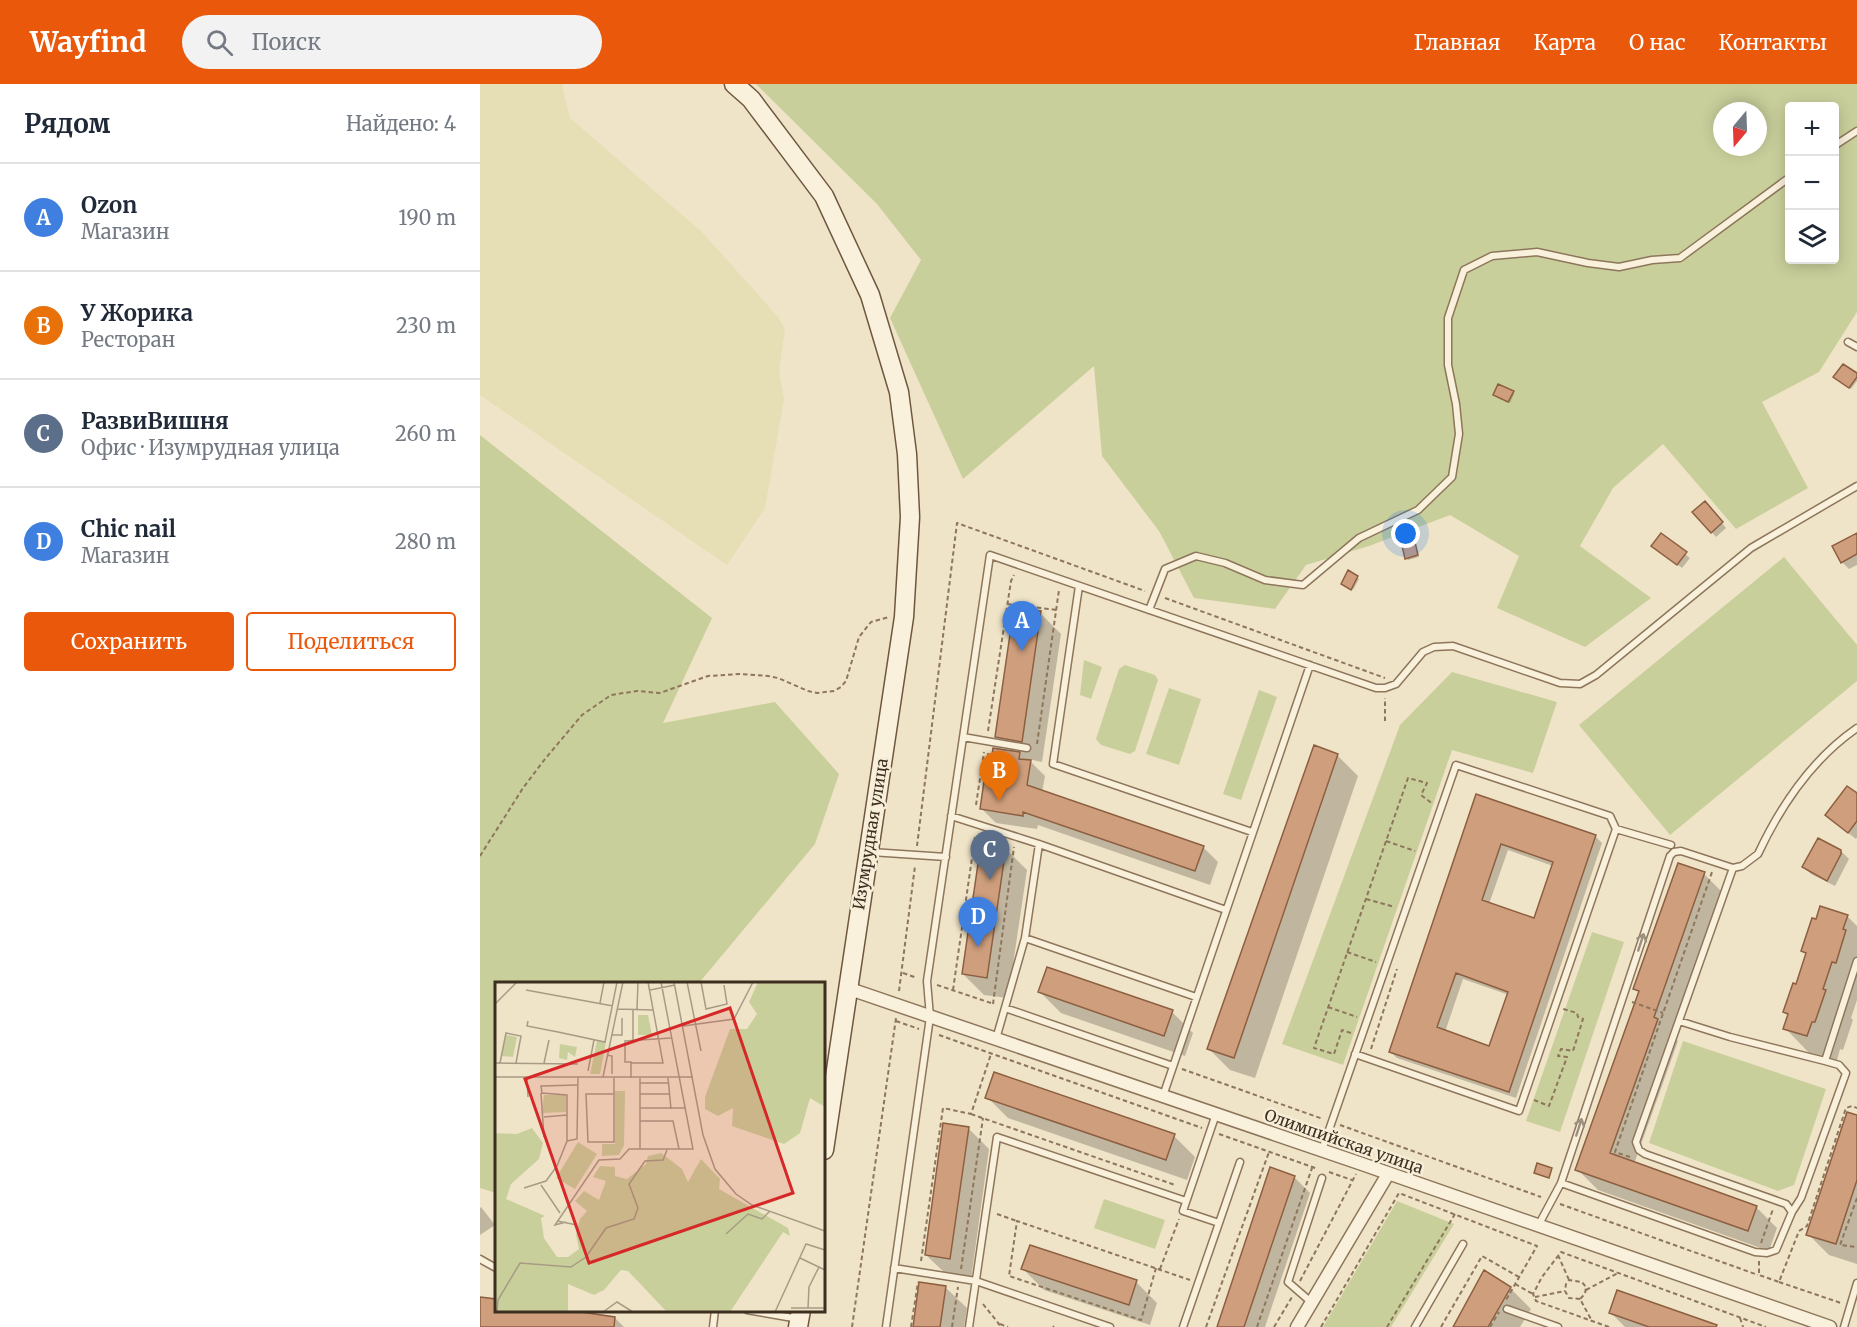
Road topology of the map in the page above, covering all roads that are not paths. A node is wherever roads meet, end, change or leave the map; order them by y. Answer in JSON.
{"nodes":[{"id":1,"x":734,"y":84,"type":"edge"},
{"id":2,"x":1857,"y":131,"type":"edge"},
{"id":3,"x":1839,"y":143,"type":"edge"},
{"id":4,"x":1785,"y":181,"type":"edge"},
{"id":5,"x":1848,"y":342,"type":"dead end"},
{"id":6,"x":1857,"y":347,"type":"edge"},
{"id":7,"x":1857,"y":486,"type":"edge"},
{"id":8,"x":1079,"y":586,"type":"junction"},
{"id":9,"x":1149,"y":610,"type":"junction"},
{"id":10,"x":1310,"y":665,"type":"junction"},
{"id":11,"x":1857,"y":728,"type":"edge"},
{"id":12,"x":963,"y":737,"type":"junction"},
{"id":13,"x":1027,"y":748,"type":"dead end"},
{"id":14,"x":951,"y":816,"type":"junction"},
{"id":15,"x":1616,"y":828,"type":"junction"},
{"id":16,"x":1252,"y":832,"type":"junction"},
{"id":17,"x":1039,"y":844,"type":"junction"},
{"id":18,"x":1671,"y":844,"type":"dead end"},
{"id":19,"x":867,"y":852,"type":"junction"},
{"id":20,"x":946,"y":856,"type":"junction"},
{"id":21,"x":1733,"y":868,"type":"junction"},
{"id":22,"x":1226,"y":910,"type":"junction"},
{"id":23,"x":1025,"y":938,"type":"junction"},
{"id":24,"x":1857,"y":961,"type":"edge"},
{"id":25,"x":847,"y":988,"type":"junction"},
{"id":26,"x":1196,"y":997,"type":"junction"},
{"id":27,"x":1005,"y":1008,"type":"junction"},
{"id":28,"x":930,"y":1017,"type":"junction"},
{"id":29,"x":1679,"y":1021,"type":"junction"},
{"id":30,"x":996,"y":1039,"type":"junction"},
{"id":31,"x":1355,"y":1054,"type":"junction"},
{"id":32,"x":1825,"y":1061,"type":"junction"},
{"id":33,"x":1173,"y":1066,"type":"junction"},
{"id":34,"x":1163,"y":1096,"type":"junction"},
{"id":35,"x":1216,"y":1114,"type":"junction"},
{"id":36,"x":825,"y":1143,"type":"edge"},
{"id":37,"x":1322,"y":1150,"type":"junction"},
{"id":38,"x":1240,"y":1162,"type":"dead end"},
{"id":39,"x":1388,"y":1174,"type":"junction"},
{"id":40,"x":1322,"y":1178,"type":"dead end"},
{"id":41,"x":1561,"y":1183,"type":"junction"},
{"id":42,"x":1186,"y":1201,"type":"junction"},
{"id":43,"x":1792,"y":1212,"type":"junction"},
{"id":44,"x":1219,"y":1223,"type":"junction"},
{"id":45,"x":1538,"y":1226,"type":"junction"},
{"id":46,"x":1463,"y":1244,"type":"dead end"},
{"id":47,"x":480,"y":1259,"type":"edge"},
{"id":48,"x":495,"y":1267,"type":"edge"},
{"id":49,"x":894,"y":1268,"type":"junction"},
{"id":50,"x":976,"y":1281,"type":"junction"},
{"id":51,"x":1857,"y":1283,"type":"edge"},
{"id":52,"x":1312,"y":1303,"type":"junction"},
{"id":53,"x":1507,"y":1309,"type":"dead end"},
{"id":54,"x":715,"y":1312,"type":"edge"},
{"id":55,"x":754,"y":1312,"type":"edge"},
{"id":56,"x":799,"y":1319,"type":"edge"},
{"id":57,"x":713,"y":1327,"type":"edge"},
{"id":58,"x":885,"y":1327,"type":"edge"},
{"id":59,"x":969,"y":1327,"type":"edge"},
{"id":60,"x":1110,"y":1327,"type":"edge"},
{"id":61,"x":1183,"y":1327,"type":"edge"},
{"id":62,"x":1297,"y":1327,"type":"edge"},
{"id":63,"x":1415,"y":1327,"type":"edge"},
{"id":64,"x":1558,"y":1327,"type":"edge"},
{"id":65,"x":1830,"y":1327,"type":"edge"},
{"id":66,"x":1844,"y":1327,"type":"edge"}],
"edges":[{"from":1,"to":19,"type":"street","name":"Изумрудная улица"},
{"from":2,"to":3,"type":"lane"},
{"from":4,"to":9,"type":"lane"},
{"from":5,"to":6,"type":"lane"},
{"from":7,"to":10,"type":"lane"},
{"from":8,"to":9,"type":"lane"},
{"from":8,"to":12,"type":"lane"},
{"from":8,"to":16,"type":"lane"},
{"from":9,"to":10,"type":"lane"},
{"from":10,"to":16,"type":"lane"},
{"from":11,"to":21,"type":"lane"},
{"from":12,"to":13,"type":"lane"},
{"from":12,"to":14,"type":"lane"},
{"from":14,"to":17,"type":"lane"},
{"from":14,"to":20,"type":"lane"},
{"from":15,"to":18,"type":"lane"},
{"from":15,"to":31,"type":"lane"},
{"from":15,"to":31,"type":"lane"},
{"from":16,"to":22,"type":"lane"},
{"from":17,"to":22,"type":"lane"},
{"from":17,"to":23,"type":"lane"},
{"from":19,"to":20,"type":"lane"},
{"from":19,"to":25,"type":"street","name":"Изумрудная улица"},
{"from":20,"to":28,"type":"lane"},
{"from":21,"to":29,"type":"lane"},
{"from":41,"to":21,"type":"lane","one_way":true},
{"from":22,"to":26,"type":"lane"},
{"from":23,"to":26,"type":"lane"},
{"from":23,"to":27,"type":"lane"},
{"from":24,"to":32,"type":"lane"},
{"from":25,"to":28,"type":"street","name":"Олимпийская улица"},
{"from":25,"to":36,"type":"street","name":"Изумрудная улица"},
{"from":26,"to":33,"type":"lane"},
{"from":27,"to":30,"type":"lane"},
{"from":27,"to":33,"type":"lane"},
{"from":28,"to":30,"type":"street","name":"Олимпийская улица"},
{"from":28,"to":49,"type":"lane"},
{"from":29,"to":32,"type":"lane"},
{"from":29,"to":43,"type":"lane"},
{"from":30,"to":34,"type":"street","name":"Олимпийская улица"},
{"from":31,"to":37,"type":"lane"},
{"from":32,"to":43,"type":"lane"},
{"from":33,"to":34,"type":"lane"},
{"from":34,"to":35,"type":"street","name":"Олимпийская улица"},
{"from":35,"to":37,"type":"street","name":"Олимпийская улица"},
{"from":35,"to":42,"type":"lane"},
{"from":37,"to":39,"type":"street","name":"Олимпийская улица"},
{"from":38,"to":44,"type":"lane"},
{"from":39,"to":45,"type":"street","name":"Олимпийская улица"},
{"from":39,"to":52,"type":"street"},
{"from":40,"to":52,"type":"lane"},
{"from":41,"to":43,"type":"lane"},
{"from":41,"to":45,"type":"lane"},
{"from":42,"to":44,"type":"lane"},
{"from":42,"to":50,"type":"lane"},
{"from":44,"to":61,"type":"lane"},
{"from":45,"to":65,"type":"street","name":"Олимпийская улица"},
{"from":46,"to":63,"type":"lane"},
{"from":47,"to":48,"type":"lane"},
{"from":49,"to":50,"type":"lane"},
{"from":49,"to":58,"type":"lane"},
{"from":50,"to":59,"type":"lane"},
{"from":50,"to":60,"type":"lane"},
{"from":51,"to":66,"type":"lane"},
{"from":52,"to":62,"type":"street"},
{"from":53,"to":64,"type":"lane"},
{"from":54,"to":57,"type":"lane"},
{"from":55,"to":56,"type":"lane"}]}
